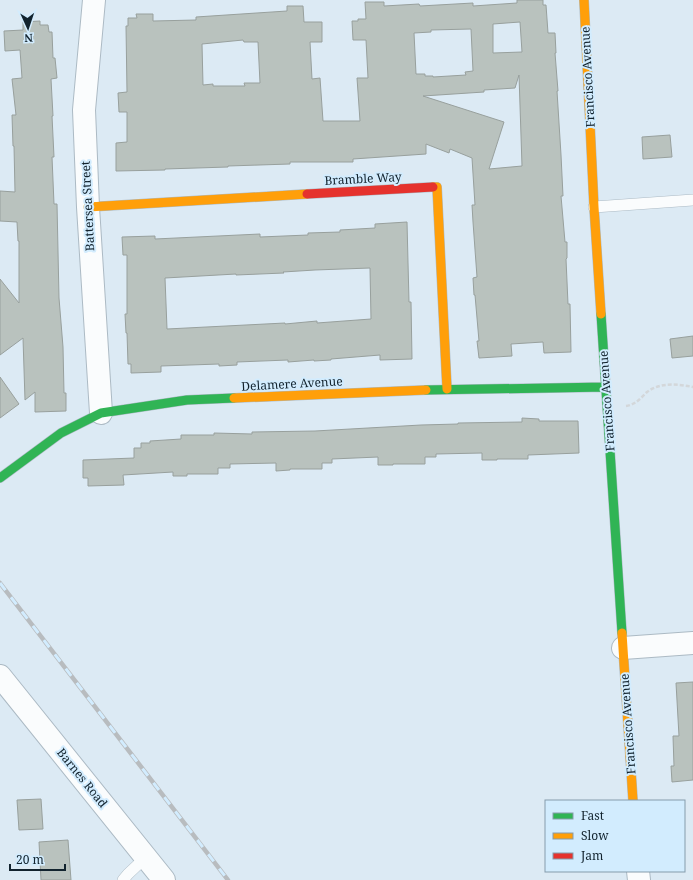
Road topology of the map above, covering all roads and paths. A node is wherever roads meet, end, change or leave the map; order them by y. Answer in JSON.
{"nodes":[{"id":1,"x":94,"y":0,"type":"edge"},
{"id":2,"x":584,"y":0,"type":"edge"},
{"id":3,"x":693,"y":200,"type":"edge"},
{"id":4,"x":88,"y":207,"type":"junction"},
{"id":5,"x":594,"y":207,"type":"junction"},
{"id":6,"x":606,"y":387,"type":"junction"},
{"id":7,"x":693,"y":387,"type":"edge"},
{"id":8,"x":447,"y":389,"type":"junction"},
{"id":9,"x":607,"y":406,"type":"junction"},
{"id":10,"x":101,"y":413,"type":"junction"},
{"id":11,"x":0,"y":478,"type":"edge"},
{"id":12,"x":693,"y":643,"type":"edge"},
{"id":13,"x":623,"y":648,"type":"junction"},
{"id":14,"x":0,"y":676,"type":"edge"},
{"id":15,"x":633,"y":800,"type":"edge"},
{"id":16,"x":146,"y":857,"type":"junction"},
{"id":17,"x":123,"y":880,"type":"edge"},
{"id":18,"x":164,"y":880,"type":"edge"}],
"edges":[{"from":1,"to":4,"type":"street","name":"Battersea Street"},
{"from":2,"to":5,"type":"street","name":"Francisco Avenue"},
{"from":3,"to":5,"type":"lane"},
{"from":4,"to":8,"type":"street","name":"Bramble Way"},
{"from":4,"to":10,"type":"street","name":"Battersea Street"},
{"from":5,"to":6,"type":"street","name":"Francisco Avenue"},
{"from":6,"to":8,"type":"street","name":"Delamere Avenue"},
{"from":6,"to":9,"type":"street","name":"Francisco Avenue"},
{"from":7,"to":9,"type":"path"},
{"from":8,"to":10,"type":"street","name":"Delamere Avenue"},
{"from":9,"to":13,"type":"street","name":"Francisco Avenue"},
{"from":10,"to":11,"type":"street","name":"Delamere Avenue"},
{"from":12,"to":13,"type":"street"},
{"from":13,"to":15,"type":"street","name":"Francisco Avenue"},
{"from":14,"to":16,"type":"street","name":"Barnes Road"},
{"from":16,"to":17,"type":"lane"},
{"from":16,"to":18,"type":"street","name":"Barnes Road"}]}
